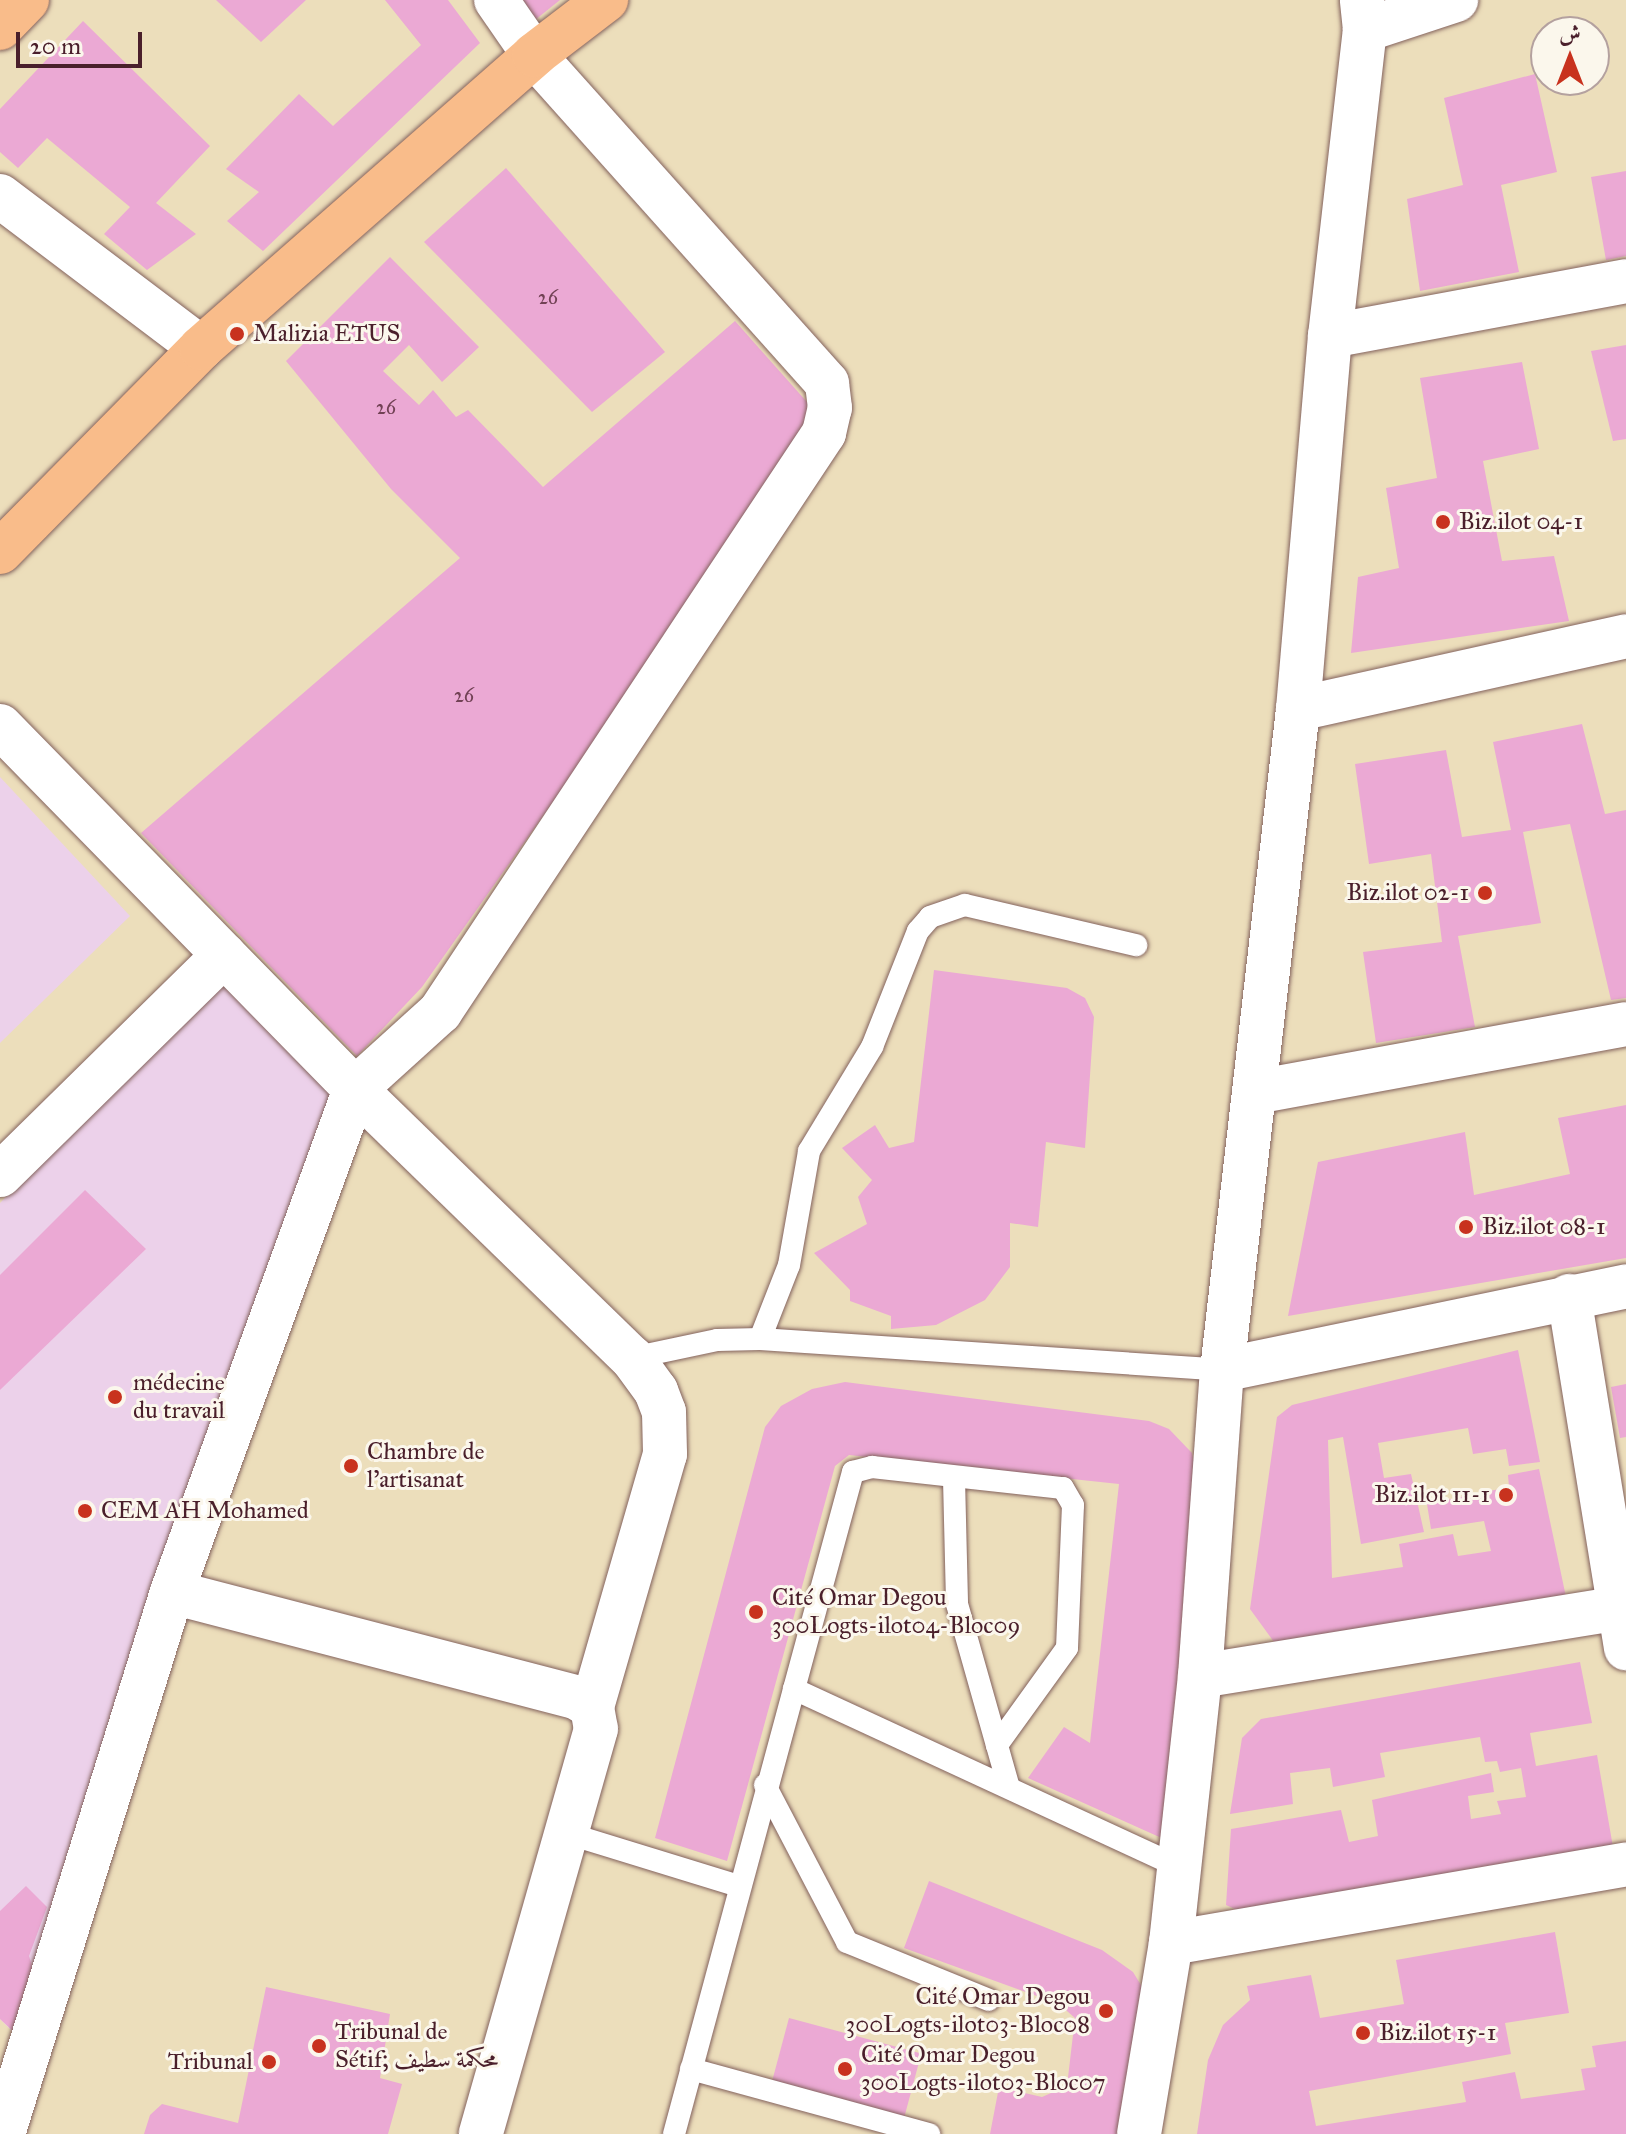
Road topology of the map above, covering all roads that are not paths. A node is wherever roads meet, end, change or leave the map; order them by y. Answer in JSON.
{"nodes":[{"id":1,"x":27,"y":0,"type":"edge"},
{"id":2,"x":496,"y":0,"type":"edge"},
{"id":3,"x":606,"y":0,"type":"edge"},
{"id":4,"x":1456,"y":0,"type":"edge"},
{"id":5,"x":1364,"y":15,"type":"edge"},
{"id":6,"x":0,"y":28,"type":"edge"},
{"id":7,"x":534,"y":55,"type":"junction"},
{"id":8,"x":0,"y":196,"type":"edge"},
{"id":9,"x":1626,"y":281,"type":"edge"},
{"id":10,"x":1330,"y":336,"type":"junction"},
{"id":11,"x":201,"y":348,"type":"junction"},
{"id":12,"x":0,"y":552,"type":"edge"},
{"id":13,"x":1626,"y":636,"type":"edge"},
{"id":14,"x":1298,"y":709,"type":"junction"},
{"id":15,"x":0,"y":726,"type":"edge"},
{"id":16,"x":1136,"y":945,"type":"dead end"},
{"id":17,"x":224,"y":955,"type":"junction"},
{"id":18,"x":1626,"y":1024,"type":"edge"},
{"id":19,"x":355,"y":1089,"type":"junction"},
{"id":20,"x":1256,"y":1092,"type":"junction"},
{"id":21,"x":0,"y":1175,"type":"edge"},
{"id":22,"x":1626,"y":1286,"type":"edge"},
{"id":23,"x":1569,"y":1296,"type":"junction"},
{"id":24,"x":760,"y":1339,"type":"junction"},
{"id":25,"x":632,"y":1358,"type":"junction"},
{"id":26,"x":1222,"y":1370,"type":"junction"},
{"id":27,"x":1611,"y":1458,"type":"edge"},
{"id":28,"x":954,"y":1479,"type":"junction"},
{"id":29,"x":172,"y":1592,"type":"junction"},
{"id":30,"x":1624,"y":1621,"type":"edge"},
{"id":31,"x":1200,"y":1676,"type":"junction"},
{"id":32,"x":794,"y":1689,"type":"junction"},
{"id":33,"x":592,"y":1707,"type":"junction"},
{"id":34,"x":997,"y":1745,"type":"junction"},
{"id":35,"x":1008,"y":1784,"type":"junction"},
{"id":36,"x":765,"y":1785,"type":"junction"},
{"id":37,"x":563,"y":1832,"type":"junction"},
{"id":38,"x":1626,"y":1864,"type":"edge"},
{"id":39,"x":1179,"y":1867,"type":"junction"},
{"id":40,"x":738,"y":1886,"type":"junction"},
{"id":41,"x":1171,"y":1943,"type":"junction"},
{"id":42,"x":989,"y":2000,"type":"dead end"},
{"id":43,"x":13,"y":2049,"type":"edge"},
{"id":44,"x":691,"y":2069,"type":"junction"},
{"id":45,"x":3,"y":2134,"type":"edge"},
{"id":46,"x":481,"y":2134,"type":"edge"},
{"id":47,"x":674,"y":2134,"type":"edge"},
{"id":48,"x":929,"y":2134,"type":"edge"},
{"id":49,"x":1139,"y":2134,"type":"edge"}],
"edges":[{"from":1,"to":6,"type":"main road"},
{"from":2,"to":7,"type":"street"},
{"from":3,"to":7,"type":"main road"},
{"from":4,"to":5,"type":"street"},
{"from":5,"to":10,"type":"street"},
{"from":7,"to":11,"type":"main road"},
{"from":7,"to":19,"type":"street"},
{"from":8,"to":11,"type":"street"},
{"from":9,"to":10,"type":"street"},
{"from":10,"to":14,"type":"street"},
{"from":11,"to":12,"type":"main road"},
{"from":13,"to":14,"type":"street"},
{"from":14,"to":20,"type":"street"},
{"from":15,"to":17,"type":"street"},
{"from":16,"to":24,"type":"lane"},
{"from":17,"to":19,"type":"street"},
{"from":17,"to":21,"type":"street"},
{"from":18,"to":20,"type":"street"},
{"from":19,"to":25,"type":"street"},
{"from":19,"to":29,"type":"street"},
{"from":20,"to":26,"type":"street"},
{"from":22,"to":23,"type":"street"},
{"from":23,"to":26,"type":"street"},
{"from":23,"to":27,"type":"street"},
{"from":24,"to":25,"type":"lane"},
{"from":24,"to":26,"type":"lane"},
{"from":25,"to":33,"type":"street"},
{"from":26,"to":31,"type":"street"},
{"from":27,"to":30,"type":"street"},
{"from":28,"to":32,"type":"lane"},
{"from":28,"to":34,"type":"lane"},
{"from":28,"to":34,"type":"lane"},
{"from":29,"to":33,"type":"street"},
{"from":29,"to":43,"type":"street"},
{"from":30,"to":31,"type":"street"},
{"from":31,"to":39,"type":"street"},
{"from":32,"to":35,"type":"lane"},
{"from":32,"to":36,"type":"lane"},
{"from":33,"to":37,"type":"street"},
{"from":34,"to":35,"type":"lane"},
{"from":35,"to":39,"type":"lane"},
{"from":36,"to":40,"type":"lane"},
{"from":36,"to":42,"type":"lane"},
{"from":37,"to":40,"type":"lane"},
{"from":37,"to":46,"type":"street"},
{"from":38,"to":41,"type":"street"},
{"from":39,"to":41,"type":"street"},
{"from":40,"to":44,"type":"lane"},
{"from":41,"to":49,"type":"street"},
{"from":43,"to":45,"type":"street"},
{"from":44,"to":47,"type":"lane"},
{"from":44,"to":48,"type":"lane"}]}
